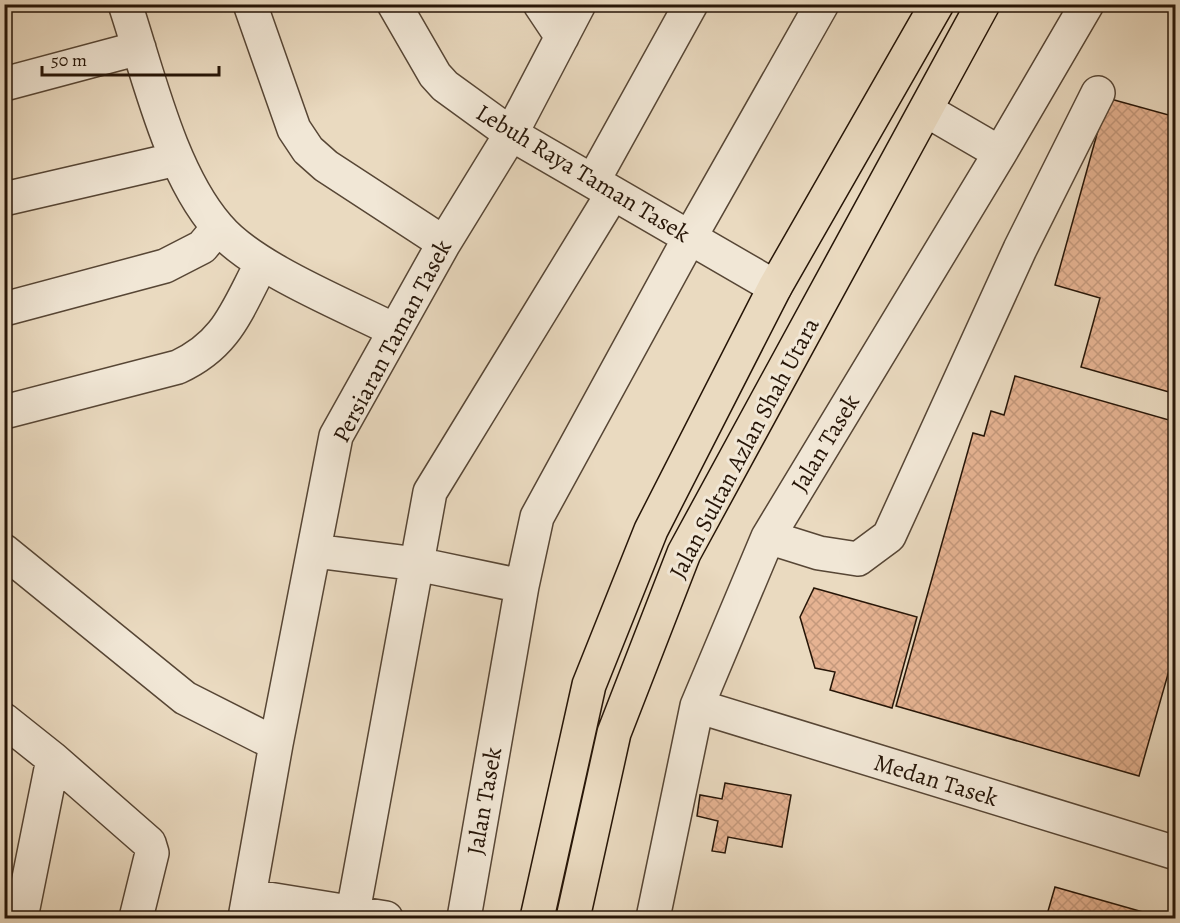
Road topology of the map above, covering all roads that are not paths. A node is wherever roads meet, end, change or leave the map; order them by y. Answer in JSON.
{"nodes":[{"id":1,"x":125,"y":4,"type":"edge"},
{"id":2,"x":250,"y":4,"type":"edge"},
{"id":3,"x":394,"y":4,"type":"edge"},
{"id":4,"x":540,"y":4,"type":"edge"},
{"id":5,"x":579,"y":4,"type":"edge"},
{"id":6,"x":691,"y":4,"type":"edge"},
{"id":7,"x":822,"y":4,"type":"edge"},
{"id":8,"x":937,"y":4,"type":"edge"},
{"id":9,"x":984,"y":4,"type":"edge"},
{"id":10,"x":1087,"y":4,"type":"edge"},
{"id":11,"x":562,"y":37,"type":"junction"},
{"id":12,"x":140,"y":48,"type":"junction"},
{"id":13,"x":4,"y":84,"type":"edge"},
{"id":14,"x":1098,"y":93,"type":"dead end"},
{"id":15,"x":926,"y":110,"type":"junction"},
{"id":16,"x":511,"y":134,"type":"junction"},
{"id":17,"x":1000,"y":153,"type":"junction"},
{"id":18,"x":177,"y":159,"type":"junction"},
{"id":19,"x":603,"y":187,"type":"junction"},
{"id":20,"x":4,"y":199,"type":"edge"},
{"id":21,"x":218,"y":228,"type":"junction"},
{"id":22,"x":690,"y":237,"type":"junction"},
{"id":23,"x":444,"y":243,"type":"junction"},
{"id":24,"x":262,"y":263,"type":"junction"},
{"id":25,"x":775,"y":287,"type":"junction"},
{"id":26,"x":4,"y":309,"type":"edge"},
{"id":27,"x":394,"y":330,"type":"junction"},
{"id":28,"x":4,"y":412,"type":"edge"},
{"id":29,"x":768,"y":537,"type":"junction"},
{"id":30,"x":4,"y":551,"type":"edge"},
{"id":31,"x":315,"y":551,"type":"junction"},
{"id":32,"x":417,"y":564,"type":"junction"},
{"id":33,"x":522,"y":586,"type":"junction"},
{"id":34,"x":697,"y":706,"type":"junction"},
{"id":35,"x":4,"y":720,"type":"edge"},
{"id":36,"x":276,"y":744,"type":"junction"},
{"id":37,"x":53,"y":759,"type":"junction"},
{"id":38,"x":1175,"y":852,"type":"edge"},
{"id":39,"x":247,"y":907,"type":"edge"},
{"id":40,"x":352,"y":912,"type":"junction"},
{"id":41,"x":21,"y":918,"type":"edge"},
{"id":42,"x":136,"y":918,"type":"edge"},
{"id":43,"x":386,"y":918,"type":"edge"},
{"id":44,"x":464,"y":918,"type":"edge"},
{"id":45,"x":537,"y":918,"type":"edge"},
{"id":46,"x":573,"y":918,"type":"edge"},
{"id":47,"x":653,"y":918,"type":"edge"}],
"edges":[{"from":1,"to":12,"type":"street"},
{"from":2,"to":23,"type":"street"},
{"from":3,"to":16,"type":"street","name":"Lebuh Raya Taman Tasek"},
{"from":4,"to":11,"type":"street"},
{"from":5,"to":11,"type":"street","name":"Persiaran Taman Tasek"},
{"from":6,"to":19,"type":"street"},
{"from":7,"to":22,"type":"street","name":"Jalan Tasek"},
{"from":8,"to":25,"type":"main road","name":"Jalan Sultan Azlan Shah Utara"},
{"from":9,"to":15,"type":"main road","name":"Jalan Sultan Azlan Shah Utara"},
{"from":10,"to":17,"type":"street","name":"Jalan Tasek"},
{"from":11,"to":16,"type":"street","name":"Persiaran Taman Tasek"},
{"from":12,"to":13,"type":"street"},
{"from":12,"to":18,"type":"street"},
{"from":14,"to":29,"type":"street"},
{"from":15,"to":17,"type":"street"},
{"from":15,"to":46,"type":"main road","name":"Jalan Sultan Azlan Shah Utara"},
{"from":16,"to":19,"type":"street","name":"Lebuh Raya Taman Tasek"},
{"from":16,"to":23,"type":"street","name":"Persiaran Taman Tasek"},
{"from":17,"to":29,"type":"street","name":"Jalan Tasek"},
{"from":18,"to":20,"type":"street"},
{"from":18,"to":21,"type":"street"},
{"from":19,"to":22,"type":"street","name":"Lebuh Raya Taman Tasek"},
{"from":19,"to":32,"type":"street"},
{"from":21,"to":24,"type":"street"},
{"from":21,"to":26,"type":"street"},
{"from":22,"to":25,"type":"street","name":"Lebuh Raya Taman Tasek"},
{"from":22,"to":33,"type":"street","name":"Jalan Tasek"},
{"from":23,"to":27,"type":"street","name":"Persiaran Taman Tasek"},
{"from":24,"to":27,"type":"street"},
{"from":24,"to":28,"type":"street"},
{"from":25,"to":45,"type":"main road","name":"Jalan Sultan Azlan Shah Utara"},
{"from":27,"to":31,"type":"street","name":"Persiaran Taman Tasek"},
{"from":29,"to":34,"type":"street","name":"Jalan Tasek"},
{"from":30,"to":36,"type":"street"},
{"from":31,"to":32,"type":"street"},
{"from":31,"to":36,"type":"street","name":"Persiaran Taman Tasek"},
{"from":32,"to":33,"type":"street"},
{"from":32,"to":40,"type":"street"},
{"from":33,"to":44,"type":"street","name":"Jalan Tasek"},
{"from":34,"to":38,"type":"street","name":"Medan Tasek"},
{"from":34,"to":47,"type":"street","name":"Jalan Tasek"},
{"from":35,"to":37,"type":"street"},
{"from":36,"to":39,"type":"street","name":"Persiaran Taman Tasek"},
{"from":37,"to":41,"type":"street"},
{"from":37,"to":42,"type":"street"},
{"from":39,"to":40,"type":"street"},
{"from":40,"to":43,"type":"street"}]}
